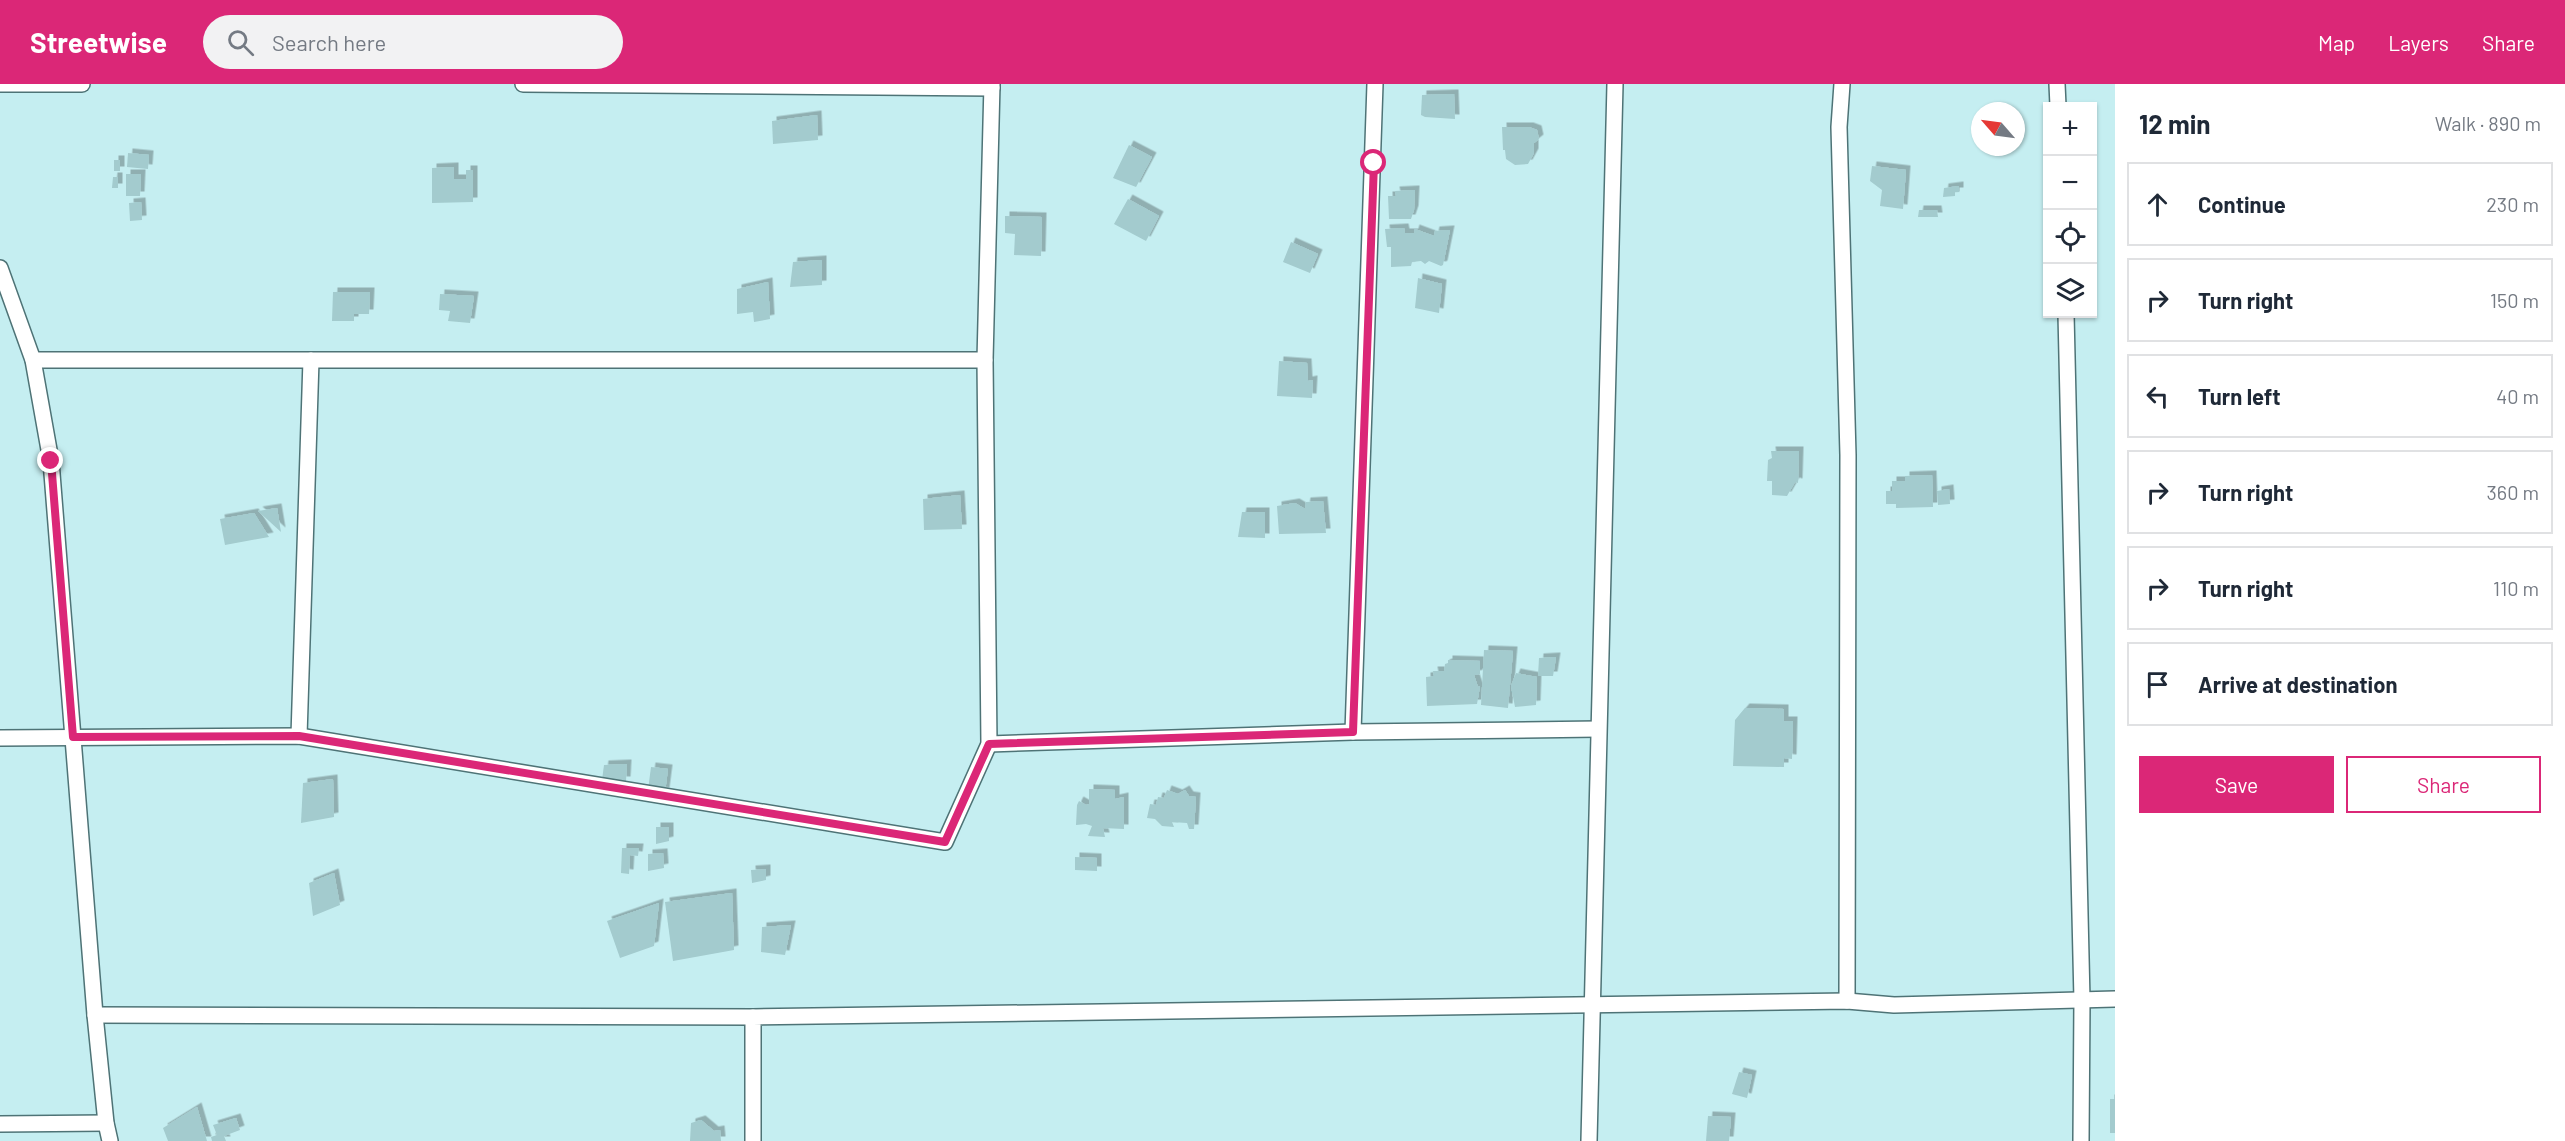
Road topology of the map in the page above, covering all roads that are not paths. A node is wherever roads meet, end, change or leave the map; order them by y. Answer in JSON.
{"nodes":[{"id":1,"x":0,"y":84,"type":"edge"},
{"id":2,"x":82,"y":84,"type":"edge"},
{"id":3,"x":523,"y":84,"type":"edge"},
{"id":4,"x":1375,"y":84,"type":"edge"},
{"id":5,"x":1615,"y":84,"type":"edge"},
{"id":6,"x":1842,"y":84,"type":"edge"},
{"id":7,"x":2057,"y":84,"type":"edge"},
{"id":8,"x":992,"y":86,"type":"edge"},
{"id":9,"x":2058,"y":102,"type":"edge"},
{"id":10,"x":0,"y":268,"type":"edge"},
{"id":11,"x":2066,"y":318,"type":"edge"},
{"id":12,"x":33,"y":360,"type":"junction"},
{"id":13,"x":310,"y":360,"type":"junction"},
{"id":14,"x":985,"y":360,"type":"junction"},
{"id":15,"x":1598,"y":729,"type":"junction"},
{"id":16,"x":1353,"y":732,"type":"junction"},
{"id":17,"x":299,"y":736,"type":"junction"},
{"id":18,"x":73,"y":737,"type":"junction"},
{"id":19,"x":0,"y":738,"type":"edge"},
{"id":20,"x":989,"y":744,"type":"junction"},
{"id":21,"x":2115,"y":999,"type":"edge"},
{"id":22,"x":2082,"y":1000,"type":"junction"},
{"id":23,"x":1847,"y":1001,"type":"junction"},
{"id":24,"x":1593,"y":1005,"type":"junction"},
{"id":25,"x":95,"y":1015,"type":"junction"},
{"id":26,"x":753,"y":1017,"type":"junction"},
{"id":27,"x":106,"y":1123,"type":"junction"},
{"id":28,"x":0,"y":1124,"type":"edge"},
{"id":29,"x":110,"y":1141,"type":"edge"},
{"id":30,"x":753,"y":1141,"type":"edge"},
{"id":31,"x":1589,"y":1141,"type":"edge"},
{"id":32,"x":2081,"y":1141,"type":"edge"}],
"edges":[{"from":1,"to":2,"type":"street"},
{"from":3,"to":8,"type":"street"},
{"from":4,"to":16,"type":"street"},
{"from":5,"to":15,"type":"street"},
{"from":6,"to":23,"type":"street"},
{"from":7,"to":9,"type":"street"},
{"from":8,"to":14,"type":"street"},
{"from":10,"to":12,"type":"street"},
{"from":11,"to":22,"type":"street"},
{"from":12,"to":13,"type":"street"},
{"from":12,"to":18,"type":"street"},
{"from":13,"to":14,"type":"street"},
{"from":13,"to":17,"type":"street"},
{"from":14,"to":20,"type":"street"},
{"from":15,"to":16,"type":"street"},
{"from":15,"to":24,"type":"street"},
{"from":16,"to":20,"type":"street"},
{"from":17,"to":18,"type":"street"},
{"from":17,"to":20,"type":"street"},
{"from":18,"to":19,"type":"street"},
{"from":18,"to":25,"type":"street"},
{"from":21,"to":22,"type":"street"},
{"from":22,"to":23,"type":"street"},
{"from":22,"to":32,"type":"street"},
{"from":23,"to":24,"type":"street"},
{"from":24,"to":26,"type":"street"},
{"from":24,"to":31,"type":"street"},
{"from":25,"to":26,"type":"street"},
{"from":25,"to":27,"type":"street"},
{"from":26,"to":30,"type":"street"},
{"from":27,"to":28,"type":"street"},
{"from":27,"to":29,"type":"street"}]}
